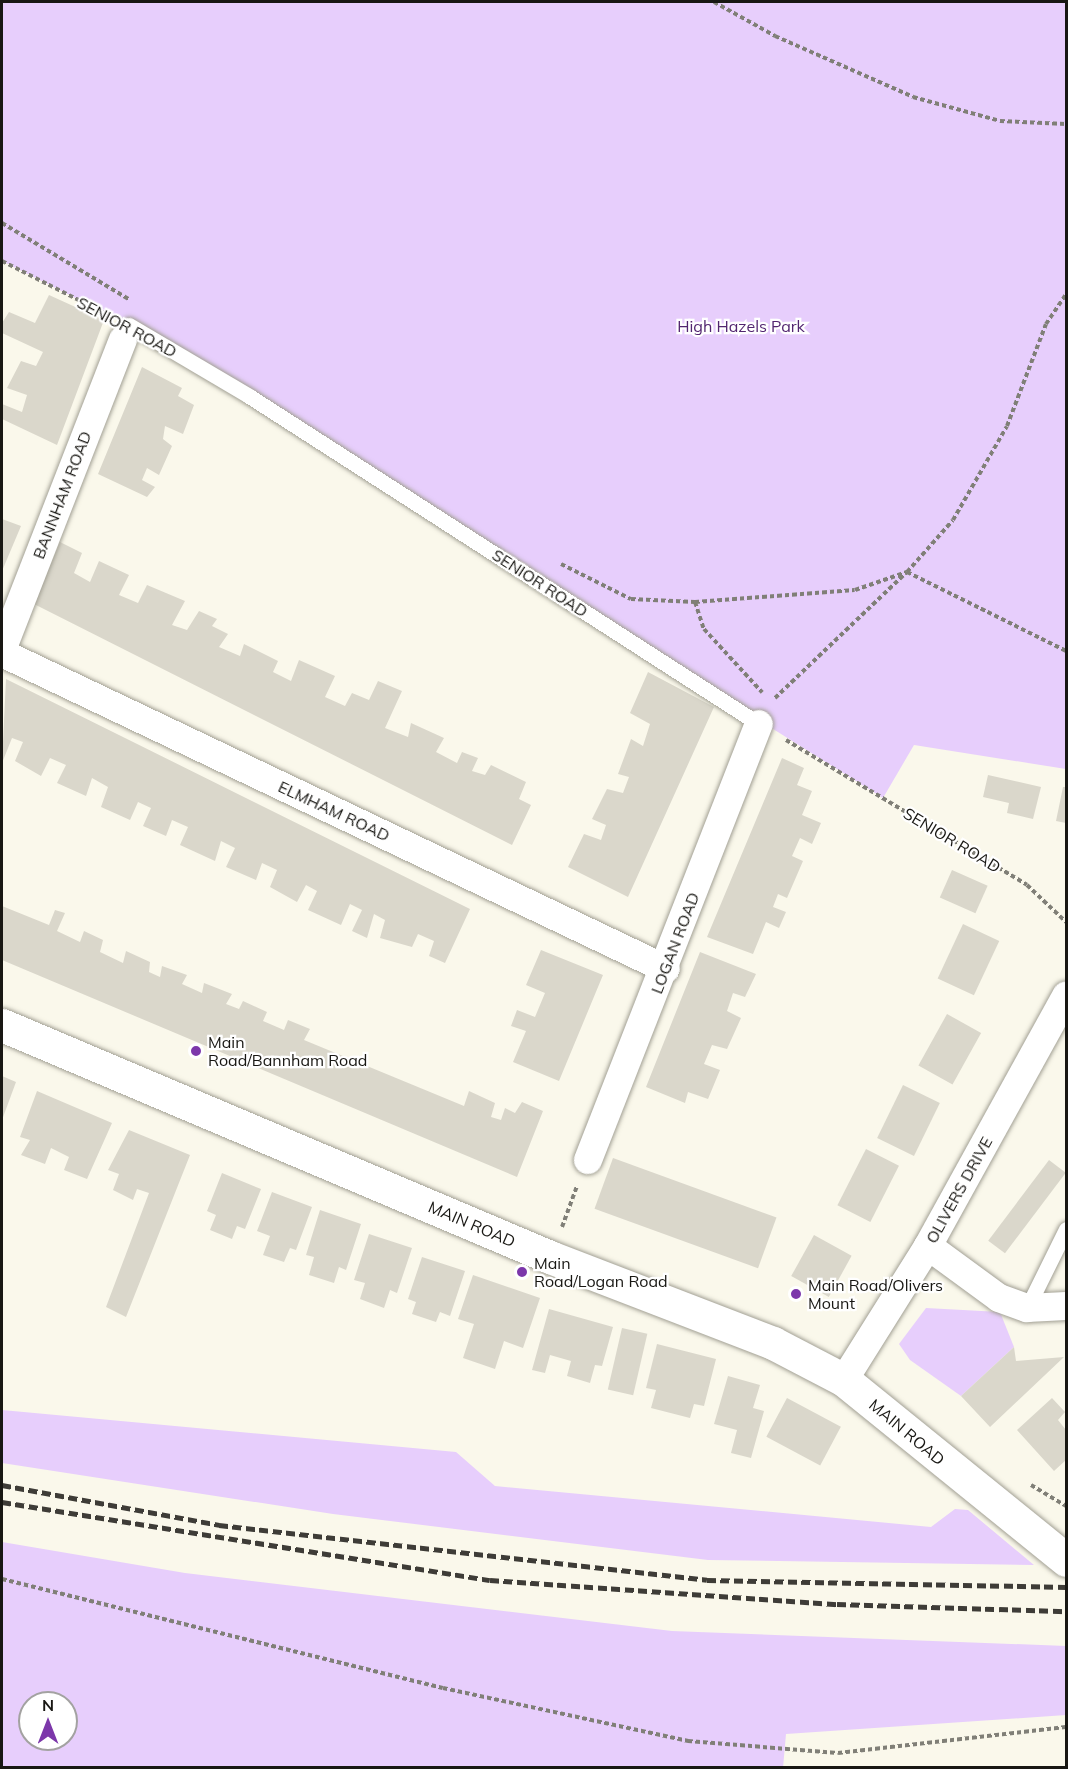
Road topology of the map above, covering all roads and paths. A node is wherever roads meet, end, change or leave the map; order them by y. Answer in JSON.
{"nodes":[{"id":1,"x":714,"y":2,"type":"edge"},
{"id":2,"x":1066,"y":124,"type":"edge"},
{"id":3,"x":2,"y":261,"type":"edge"},
{"id":4,"x":1066,"y":294,"type":"edge"},
{"id":5,"x":126,"y":332,"type":"junction"},
{"id":6,"x":907,"y":572,"type":"junction"},
{"id":7,"x":695,"y":602,"type":"dead end"},
{"id":8,"x":2,"y":651,"type":"edge"},
{"id":9,"x":1066,"y":651,"type":"edge"},
{"id":10,"x":759,"y":724,"type":"junction"},
{"id":11,"x":1066,"y":922,"type":"edge"},
{"id":12,"x":666,"y":969,"type":"junction"},
{"id":13,"x":1066,"y":996,"type":"edge"},
{"id":14,"x":2,"y":1025,"type":"edge"},
{"id":15,"x":588,"y":1160,"type":"joint"},
{"id":16,"x":1066,"y":1229,"type":"edge"},
{"id":17,"x":928,"y":1246,"type":"junction"},
{"id":18,"x":550,"y":1257,"type":"junction"},
{"id":19,"x":1066,"y":1306,"type":"edge"},
{"id":20,"x":1027,"y":1308,"type":"junction"},
{"id":21,"x":844,"y":1380,"type":"junction"},
{"id":22,"x":1059,"y":1554,"type":"edge"},
{"id":23,"x":2,"y":1579,"type":"edge"},
{"id":24,"x":1066,"y":1727,"type":"edge"}],
"edges":[{"from":1,"to":2,"type":"path"},
{"from":3,"to":5,"type":"path","name":"SENIOR ROAD"},
{"from":4,"to":6,"type":"path"},
{"from":5,"to":8,"type":"street","name":"BANNHAM ROAD"},
{"from":5,"to":10,"type":"lane","name":"SENIOR ROAD"},
{"from":6,"to":7,"type":"path"},
{"from":6,"to":9,"type":"path"},
{"from":6,"to":10,"type":"path"},
{"from":8,"to":12,"type":"street","name":"ELMHAM ROAD"},
{"from":10,"to":11,"type":"path","name":"SENIOR ROAD"},
{"from":10,"to":12,"type":"street","name":"LOGAN ROAD"},
{"from":12,"to":15,"type":"street","name":"LOGAN ROAD"},
{"from":13,"to":17,"type":"street","name":"OLIVERS DRIVE"},
{"from":14,"to":18,"type":"main road","name":"MAIN ROAD"},
{"from":15,"to":18,"type":"path"},
{"from":16,"to":20,"type":"lane"},
{"from":17,"to":20,"type":"street"},
{"from":17,"to":21,"type":"street","name":"OLIVERS DRIVE"},
{"from":18,"to":21,"type":"main road","name":"MAIN ROAD"},
{"from":19,"to":20,"type":"street"},
{"from":21,"to":22,"type":"main road","name":"MAIN ROAD"},
{"from":23,"to":24,"type":"path"}]}
